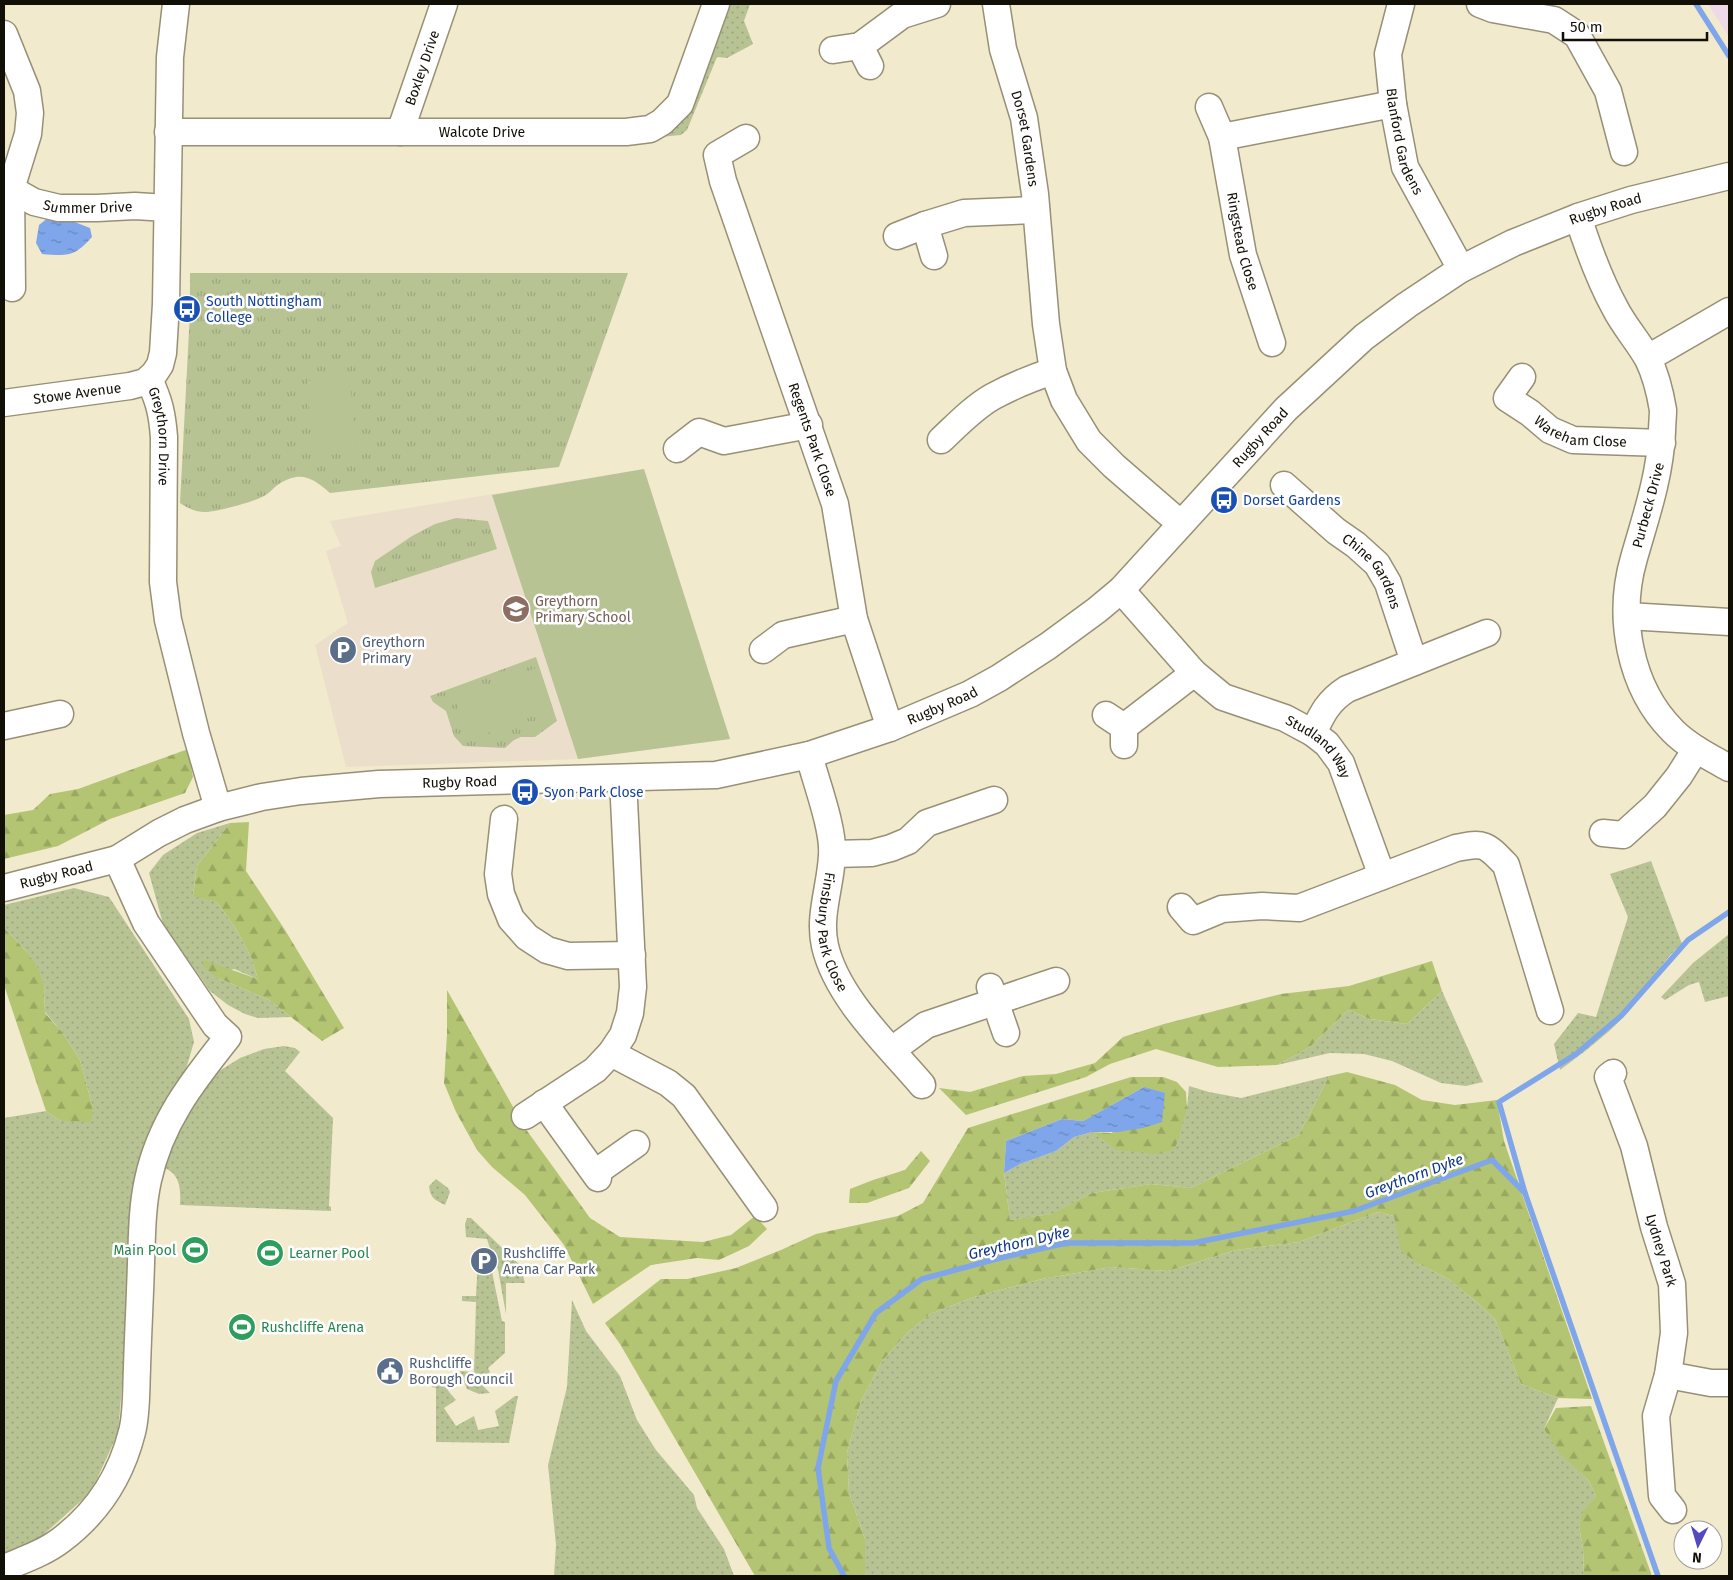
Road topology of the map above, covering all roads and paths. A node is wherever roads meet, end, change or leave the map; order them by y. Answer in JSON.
{"nodes":[{"id":1,"x":176,"y":4,"type":"edge"},
{"id":2,"x":444,"y":4,"type":"edge"},
{"id":3,"x":716,"y":4,"type":"edge"},
{"id":4,"x":937,"y":4,"type":"edge"},
{"id":5,"x":996,"y":4,"type":"edge"},
{"id":6,"x":1401,"y":4,"type":"edge"},
{"id":7,"x":1480,"y":4,"type":"edge"},
{"id":8,"x":4,"y":34,"type":"edge"},
{"id":9,"x":833,"y":50,"type":"dead end"},
{"id":10,"x":1393,"y":104,"type":"junction"},
{"id":11,"x":1209,"y":107,"type":"dead end"},
{"id":12,"x":168,"y":132,"type":"junction"},
{"id":13,"x":400,"y":132,"type":"junction"},
{"id":14,"x":1222,"y":137,"type":"junction"},
{"id":15,"x":746,"y":138,"type":"dead end"},
{"id":16,"x":1624,"y":152,"type":"dead end"},
{"id":17,"x":1729,"y":176,"type":"edge"},
{"id":18,"x":8,"y":188,"type":"edge"},
{"id":19,"x":167,"y":208,"type":"junction"},
{"id":20,"x":1036,"y":210,"type":"junction"},
{"id":21,"x":1578,"y":217,"type":"junction"},
{"id":22,"x":925,"y":225,"type":"junction"},
{"id":23,"x":897,"y":236,"type":"dead end"},
{"id":24,"x":934,"y":256,"type":"dead end"},
{"id":25,"x":1461,"y":269,"type":"junction"},
{"id":26,"x":12,"y":288,"type":"dead end"},
{"id":27,"x":1729,"y":311,"type":"edge"},
{"id":28,"x":1272,"y":343,"type":"dead end"},
{"id":29,"x":1648,"y":358,"type":"junction"},
{"id":30,"x":1053,"y":370,"type":"junction"},
{"id":31,"x":149,"y":379,"type":"junction"},
{"id":32,"x":1505,"y":389,"type":"dead end"},
{"id":33,"x":4,"y":403,"type":"edge"},
{"id":34,"x":809,"y":425,"type":"junction"},
{"id":35,"x":941,"y":440,"type":"dead end"},
{"id":36,"x":1662,"y":443,"type":"junction"},
{"id":37,"x":677,"y":448,"type":"dead end"},
{"id":38,"x":1300,"y":490,"type":"dead end"},
{"id":39,"x":1181,"y":524,"type":"junction"},
{"id":40,"x":1121,"y":590,"type":"junction"},
{"id":41,"x":1628,"y":616,"type":"junction"},
{"id":42,"x":854,"y":619,"type":"junction"},
{"id":43,"x":1729,"y":622,"type":"edge"},
{"id":44,"x":1486,"y":633,"type":"dead end"},
{"id":45,"x":763,"y":650,"type":"dead end"},
{"id":46,"x":1414,"y":662,"type":"junction"},
{"id":47,"x":1194,"y":673,"type":"junction"},
{"id":48,"x":60,"y":714,"type":"dead end"},
{"id":49,"x":4,"y":726,"type":"edge"},
{"id":50,"x":890,"y":728,"type":"junction"},
{"id":51,"x":1118,"y":729,"type":"dead end"},
{"id":52,"x":1313,"y":733,"type":"junction"},
{"id":53,"x":1696,"y":749,"type":"junction"},
{"id":54,"x":809,"y":756,"type":"junction"},
{"id":55,"x":1729,"y":768,"type":"edge"},
{"id":56,"x":623,"y":779,"type":"junction"},
{"id":57,"x":994,"y":800,"type":"dead end"},
{"id":58,"x":218,"y":808,"type":"junction"},
{"id":59,"x":509,"y":826,"type":"dead end"},
{"id":60,"x":1618,"y":841,"type":"dead end"},
{"id":61,"x":833,"y":854,"type":"junction"},
{"id":62,"x":117,"y":859,"type":"junction"},
{"id":63,"x":1382,"y":876,"type":"junction"},
{"id":64,"x":4,"y":888,"type":"edge"},
{"id":65,"x":1181,"y":907,"type":"dead end"},
{"id":66,"x":632,"y":955,"type":"junction"},
{"id":67,"x":1056,"y":981,"type":"dead end"},
{"id":68,"x":993,"y":994,"type":"junction"},
{"id":69,"x":1550,"y":1011,"type":"dead end"},
{"id":70,"x":1006,"y":1033,"type":"dead end"},
{"id":71,"x":892,"y":1050,"type":"junction"},
{"id":72,"x":611,"y":1053,"type":"junction"},
{"id":73,"x":1602,"y":1073,"type":"dead end"},
{"id":74,"x":922,"y":1085,"type":"dead end"},
{"id":75,"x":636,"y":1144,"type":"dead end"},
{"id":76,"x":764,"y":1208,"type":"dead end"},
{"id":77,"x":1668,"y":1375,"type":"junction"},
{"id":78,"x":1729,"y":1383,"type":"edge"},
{"id":79,"x":1673,"y":1510,"type":"dead end"},
{"id":80,"x":4,"y":1568,"type":"edge"}],
"edges":[{"from":1,"to":12,"type":"street","name":"Greythorn Drive"},
{"from":2,"to":13,"type":"street","name":"Boxley Drive"},
{"from":3,"to":13,"type":"street","name":"Walcote Drive"},
{"from":4,"to":9,"type":"street"},
{"from":5,"to":20,"type":"street","name":"Dorset Gardens"},
{"from":6,"to":10,"type":"street","name":"Blanford Gardens"},
{"from":7,"to":16,"type":"street"},
{"from":8,"to":18,"type":"street"},
{"from":10,"to":14,"type":"street"},
{"from":10,"to":25,"type":"street","name":"Blanford Gardens"},
{"from":11,"to":14,"type":"street","name":"Ringstead Close"},
{"from":12,"to":13,"type":"street","name":"Walcote Drive"},
{"from":12,"to":19,"type":"street","name":"Greythorn Drive"},
{"from":14,"to":28,"type":"street","name":"Ringstead Close"},
{"from":15,"to":34,"type":"street","name":"Regents Park Close"},
{"from":17,"to":21,"type":"street","name":"Rugby Road"},
{"from":18,"to":19,"type":"street","name":"Summer Drive"},
{"from":18,"to":26,"type":"street"},
{"from":19,"to":31,"type":"street","name":"Greythorn Drive"},
{"from":20,"to":22,"type":"street"},
{"from":20,"to":30,"type":"street","name":"Dorset Gardens"},
{"from":21,"to":25,"type":"street","name":"Rugby Road"},
{"from":21,"to":29,"type":"street","name":"Purbeck Drive"},
{"from":22,"to":23,"type":"street"},
{"from":22,"to":24,"type":"street"},
{"from":25,"to":39,"type":"street","name":"Rugby Road"},
{"from":27,"to":29,"type":"street"},
{"from":29,"to":36,"type":"street","name":"Purbeck Drive"},
{"from":30,"to":35,"type":"street"},
{"from":30,"to":39,"type":"street","name":"Dorset Gardens"},
{"from":31,"to":33,"type":"street","name":"Stowe Avenue"},
{"from":31,"to":58,"type":"street","name":"Greythorn Drive"},
{"from":32,"to":36,"type":"street","name":"Wareham Close"},
{"from":34,"to":37,"type":"street"},
{"from":34,"to":42,"type":"street","name":"Regents Park Close"},
{"from":36,"to":41,"type":"street","name":"Purbeck Drive"},
{"from":38,"to":46,"type":"street","name":"Chine Gardens"},
{"from":39,"to":40,"type":"street","name":"Rugby Road"},
{"from":40,"to":47,"type":"street","name":"Studland Way"},
{"from":40,"to":50,"type":"street","name":"Rugby Road"},
{"from":41,"to":43,"type":"street"},
{"from":41,"to":53,"type":"street","name":"Purbeck Drive"},
{"from":42,"to":45,"type":"street"},
{"from":42,"to":50,"type":"street","name":"Regents Park Close"},
{"from":44,"to":46,"type":"street"},
{"from":46,"to":52,"type":"street"},
{"from":47,"to":51,"type":"street"},
{"from":47,"to":52,"type":"street","name":"Studland Way"},
{"from":48,"to":49,"type":"street"},
{"from":50,"to":54,"type":"street","name":"Rugby Road"},
{"from":52,"to":63,"type":"street","name":"Studland Way"},
{"from":53,"to":55,"type":"street","name":"Purbeck Drive"},
{"from":53,"to":60,"type":"street"},
{"from":54,"to":56,"type":"street","name":"Rugby Road"},
{"from":54,"to":61,"type":"street","name":"Finsbury Park Close"},
{"from":56,"to":58,"type":"street","name":"Rugby Road"},
{"from":56,"to":66,"type":"street"},
{"from":57,"to":61,"type":"street"},
{"from":58,"to":62,"type":"street","name":"Rugby Road"},
{"from":59,"to":66,"type":"street"},
{"from":61,"to":71,"type":"street","name":"Finsbury Park Close"},
{"from":62,"to":64,"type":"street","name":"Rugby Road"},
{"from":62,"to":80,"type":"street"},
{"from":63,"to":65,"type":"street"},
{"from":63,"to":69,"type":"street"},
{"from":66,"to":72,"type":"street"},
{"from":67,"to":68,"type":"street"},
{"from":68,"to":70,"type":"street"},
{"from":68,"to":71,"type":"street"},
{"from":71,"to":74,"type":"street","name":"Finsbury Park Close"},
{"from":72,"to":75,"type":"street"},
{"from":72,"to":76,"type":"street"},
{"from":73,"to":77,"type":"street","name":"Lydney Park"},
{"from":77,"to":78,"type":"street"},
{"from":77,"to":79,"type":"street","name":"Lydney Park"}]}
